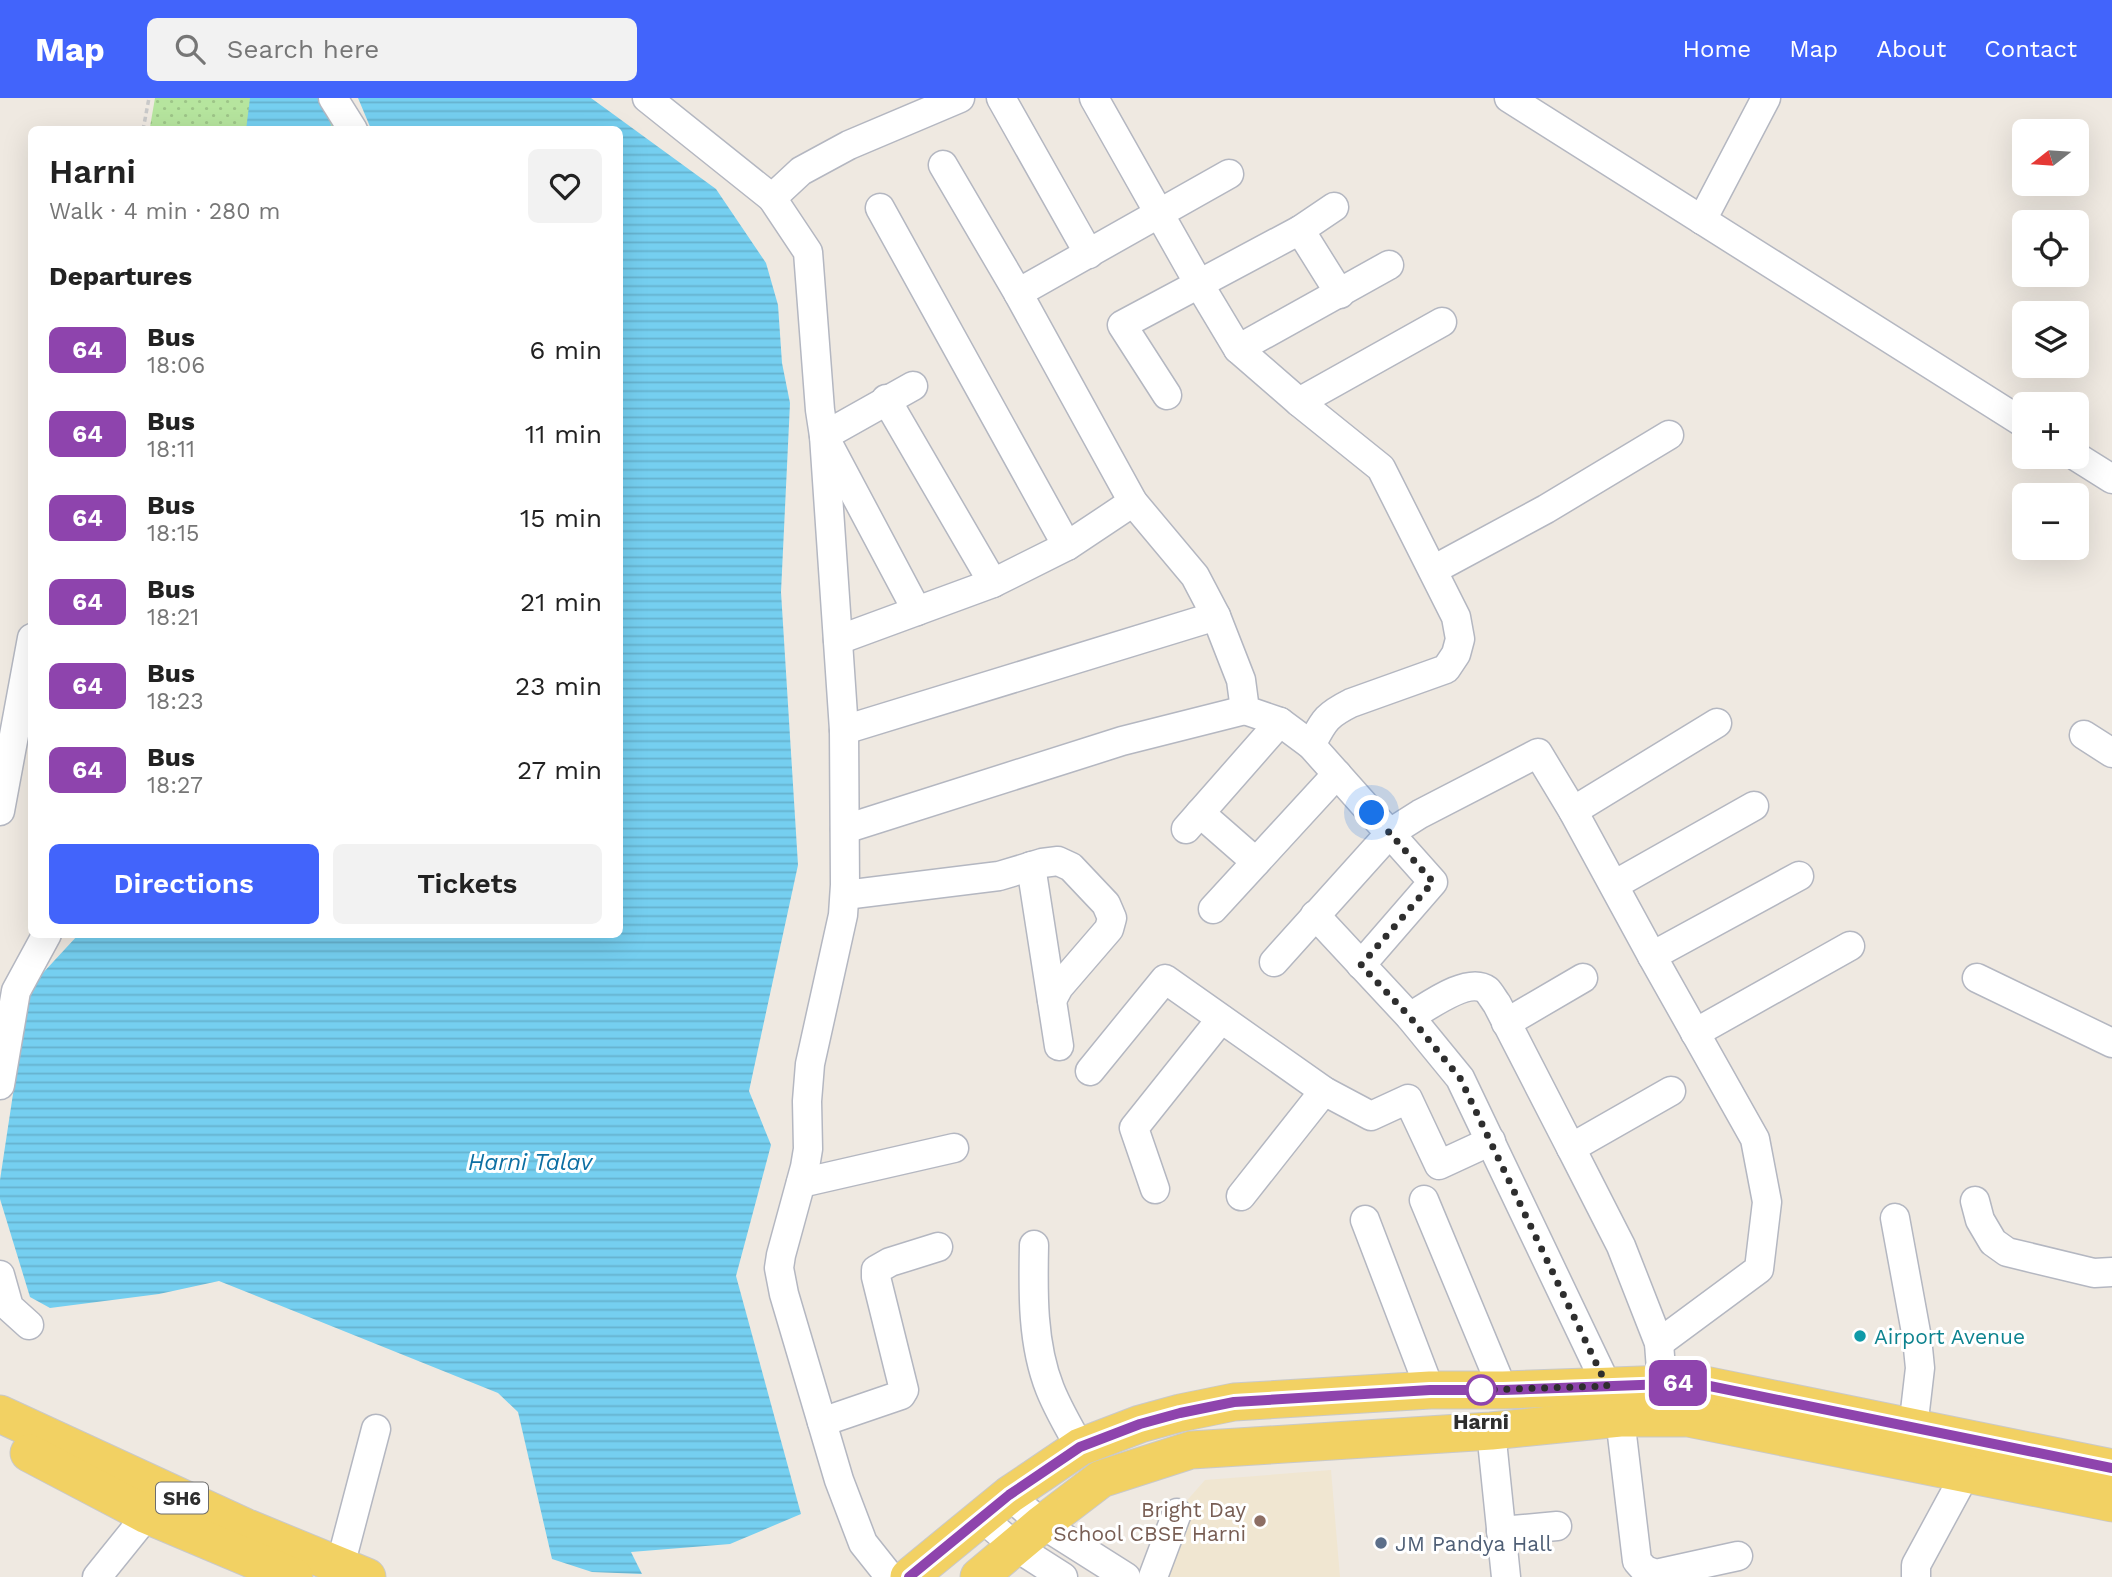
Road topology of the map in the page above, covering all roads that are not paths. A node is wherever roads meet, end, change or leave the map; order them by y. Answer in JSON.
{"nodes":[{"id":1,"x":333,"y":98,"type":"edge"},
{"id":2,"x":647,"y":98,"type":"edge"},
{"id":3,"x":960,"y":98,"type":"edge"},
{"id":4,"x":1001,"y":98,"type":"edge"},
{"id":5,"x":1094,"y":98,"type":"edge"},
{"id":6,"x":1508,"y":98,"type":"edge"},
{"id":7,"x":1766,"y":98,"type":"edge"},
{"id":8,"x":350,"y":126,"type":"edge"},
{"id":9,"x":943,"y":165,"type":"dead end"},
{"id":10,"x":1229,"y":174,"type":"dead end"},
{"id":11,"x":772,"y":198,"type":"junction"},
{"id":12,"x":880,"y":208,"type":"dead end"},
{"id":13,"x":1335,"y":208,"type":"dead end"},
{"id":14,"x":1159,"y":212,"type":"junction"},
{"id":15,"x":1702,"y":220,"type":"junction"},
{"id":16,"x":1300,"y":230,"type":"junction"},
{"id":17,"x":1089,"y":254,"type":"junction"},
{"id":18,"x":1390,"y":265,"type":"dead end"},
{"id":19,"x":1199,"y":284,"type":"junction"},
{"id":20,"x":1018,"y":293,"type":"junction"},
{"id":21,"x":1340,"y":294,"type":"junction"},
{"id":22,"x":1442,"y":322,"type":"dead end"},
{"id":23,"x":1238,"y":349,"type":"junction"},
{"id":24,"x":913,"y":386,"type":"dead end"},
{"id":25,"x":1167,"y":395,"type":"dead end"},
{"id":26,"x":886,"y":399,"type":"junction"},
{"id":27,"x":1299,"y":402,"type":"junction"},
{"id":28,"x":2012,"y":416,"type":"edge"},
{"id":29,"x":1669,"y":435,"type":"dead end"},
{"id":30,"x":824,"y":436,"type":"junction"},
{"id":31,"x":2089,"y":465,"type":"edge"},
{"id":32,"x":2112,"y":479,"type":"edge"},
{"id":33,"x":1133,"y":502,"type":"junction"},
{"id":34,"x":1067,"y":545,"type":"junction"},
{"id":35,"x":1433,"y":570,"type":"junction"},
{"id":36,"x":993,"y":583,"type":"junction"},
{"id":37,"x":917,"y":611,"type":"junction"},
{"id":38,"x":1216,"y":616,"type":"junction"},
{"id":39,"x":838,"y":640,"type":"junction"},
{"id":40,"x":28,"y":660,"type":"edge"},
{"id":41,"x":1245,"y":710,"type":"junction"},
{"id":42,"x":1280,"y":722,"type":"junction"},
{"id":43,"x":1717,"y":723,"type":"dead end"},
{"id":44,"x":844,"y":730,"type":"junction"},
{"id":45,"x":2084,"y":735,"type":"dead end"},
{"id":46,"x":1311,"y":745,"type":"junction"},
{"id":47,"x":2112,"y":752,"type":"edge"},
{"id":48,"x":1337,"y":774,"type":"junction"},
{"id":49,"x":1754,"y":806,"type":"dead end"},
{"id":50,"x":0,"y":811,"type":"edge"},
{"id":51,"x":1573,"y":811,"type":"junction"},
{"id":52,"x":845,"y":829,"type":"junction"},
{"id":53,"x":1390,"y":833,"type":"junction"},
{"id":54,"x":1256,"y":862,"type":"junction"},
{"id":55,"x":1031,"y":866,"type":"junction"},
{"id":56,"x":1799,"y":876,"type":"dead end"},
{"id":57,"x":1614,"y":885,"type":"junction"},
{"id":58,"x":845,"y":895,"type":"junction"},
{"id":59,"x":1213,"y":909,"type":"dead end"},
{"id":60,"x":1315,"y":915,"type":"junction"},
{"id":61,"x":45,"y":938,"type":"edge"},
{"id":62,"x":1850,"y":946,"type":"dead end"},
{"id":63,"x":1652,"y":956,"type":"junction"},
{"id":64,"x":1274,"y":962,"type":"dead end"},
{"id":65,"x":1361,"y":965,"type":"junction"},
{"id":66,"x":1583,"y":978,"type":"dead end"},
{"id":67,"x":1978,"y":978,"type":"dead end"},
{"id":68,"x":1052,"y":1000,"type":"junction"},
{"id":69,"x":1410,"y":1017,"type":"junction"},
{"id":70,"x":1221,"y":1020,"type":"junction"},
{"id":71,"x":1506,"y":1023,"type":"junction"},
{"id":72,"x":1695,"y":1033,"type":"junction"},
{"id":73,"x":2112,"y":1043,"type":"edge"},
{"id":74,"x":1059,"y":1046,"type":"dead end"},
{"id":75,"x":1090,"y":1071,"type":"dead end"},
{"id":76,"x":0,"y":1085,"type":"edge"},
{"id":77,"x":1324,"y":1091,"type":"junction"},
{"id":78,"x":1671,"y":1091,"type":"dead end"},
{"id":79,"x":1491,"y":1141,"type":"junction"},
{"id":80,"x":954,"y":1148,"type":"dead end"},
{"id":81,"x":1571,"y":1148,"type":"junction"},
{"id":82,"x":801,"y":1183,"type":"junction"},
{"id":83,"x":1155,"y":1189,"type":"dead end"},
{"id":84,"x":1241,"y":1196,"type":"dead end"},
{"id":85,"x":1424,"y":1200,"type":"dead end"},
{"id":86,"x":1975,"y":1201,"type":"dead end"},
{"id":87,"x":1895,"y":1218,"type":"dead end"},
{"id":88,"x":1365,"y":1220,"type":"dead end"},
{"id":89,"x":1034,"y":1245,"type":"dead end"},
{"id":90,"x":938,"y":1247,"type":"dead end"},
{"id":91,"x":2112,"y":1272,"type":"edge"},
{"id":92,"x":0,"y":1275,"type":"edge"},
{"id":93,"x":29,"y":1325,"type":"dead end"},
{"id":94,"x":1659,"y":1343,"type":"junction"},
{"id":95,"x":1662,"y":1383,"type":"junction"},
{"id":96,"x":1430,"y":1390,"type":"junction"},
{"id":97,"x":1503,"y":1390,"type":"junction"},
{"id":98,"x":1234,"y":1402,"type":"junction"},
{"id":99,"x":1614,"y":1402,"type":"junction"},
{"id":100,"x":0,"y":1414,"type":"edge"},
{"id":101,"x":822,"y":1422,"type":"junction"},
{"id":102,"x":1913,"y":1428,"type":"junction"},
{"id":103,"x":376,"y":1429,"type":"dead end"},
{"id":104,"x":1490,"y":1431,"type":"junction"},
{"id":105,"x":0,"y":1437,"type":"edge"},
{"id":106,"x":1983,"y":1442,"type":"junction"},
{"id":107,"x":1237,"y":1446,"type":"junction"},
{"id":108,"x":1080,"y":1447,"type":"junction"},
{"id":109,"x":2112,"y":1468,"type":"edge"},
{"id":110,"x":1966,"y":1474,"type":"junction"},
{"id":111,"x":2112,"y":1503,"type":"edge"},
{"id":112,"x":995,"y":1506,"type":"junction"},
{"id":113,"x":1177,"y":1513,"type":"dead end"},
{"id":114,"x":147,"y":1515,"type":"junction"},
{"id":115,"x":1557,"y":1526,"type":"dead end"},
{"id":116,"x":1501,"y":1531,"type":"junction"},
{"id":117,"x":1029,"y":1535,"type":"junction"},
{"id":118,"x":246,"y":1554,"type":"edge"},
{"id":119,"x":1738,"y":1556,"type":"dead end"},
{"id":120,"x":353,"y":1571,"type":"edge"},
{"id":121,"x":97,"y":1577,"type":"edge"},
{"id":122,"x":294,"y":1577,"type":"edge"},
{"id":123,"x":890,"y":1577,"type":"edge"},
{"id":124,"x":909,"y":1577,"type":"edge"},
{"id":125,"x":979,"y":1577,"type":"edge"},
{"id":126,"x":1063,"y":1577,"type":"edge"},
{"id":127,"x":1126,"y":1577,"type":"edge"},
{"id":128,"x":1153,"y":1577,"type":"edge"},
{"id":129,"x":1506,"y":1577,"type":"edge"},
{"id":130,"x":1916,"y":1577,"type":"edge"}],
"edges":[{"from":1,"to":8,"type":"street"},
{"from":2,"to":11,"type":"street"},
{"from":3,"to":11,"type":"street"},
{"from":4,"to":17,"type":"street"},
{"from":5,"to":14,"type":"street"},
{"from":6,"to":15,"type":"street"},
{"from":7,"to":15,"type":"street"},
{"from":9,"to":20,"type":"street"},
{"from":10,"to":14,"type":"street"},
{"from":11,"to":30,"type":"street"},
{"from":12,"to":34,"type":"street"},
{"from":13,"to":16,"type":"street"},
{"from":14,"to":17,"type":"street"},
{"from":14,"to":19,"type":"street"},
{"from":15,"to":28,"type":"street"},
{"from":16,"to":19,"type":"street"},
{"from":16,"to":21,"type":"street"},
{"from":17,"to":20,"type":"street"},
{"from":18,"to":21,"type":"street"},
{"from":19,"to":23,"type":"street"},
{"from":19,"to":25,"type":"street"},
{"from":20,"to":33,"type":"street"},
{"from":21,"to":23,"type":"street"},
{"from":22,"to":27,"type":"street"},
{"from":23,"to":27,"type":"street"},
{"from":24,"to":26,"type":"street"},
{"from":26,"to":30,"type":"street"},
{"from":26,"to":36,"type":"street"},
{"from":27,"to":35,"type":"street"},
{"from":29,"to":35,"type":"street"},
{"from":30,"to":37,"type":"street"},
{"from":30,"to":39,"type":"street"},
{"from":31,"to":32,"type":"street"},
{"from":33,"to":34,"type":"street"},
{"from":33,"to":38,"type":"street"},
{"from":34,"to":36,"type":"street"},
{"from":35,"to":46,"type":"street"},
{"from":36,"to":37,"type":"street"},
{"from":37,"to":39,"type":"street"},
{"from":38,"to":41,"type":"street"},
{"from":38,"to":44,"type":"street"},
{"from":39,"to":44,"type":"street"},
{"from":40,"to":50,"type":"street"},
{"from":41,"to":42,"type":"street"},
{"from":41,"to":52,"type":"street"},
{"from":42,"to":46,"type":"street"},
{"from":42,"to":54,"type":"street"},
{"from":43,"to":51,"type":"street"},
{"from":44,"to":52,"type":"street"},
{"from":45,"to":47,"type":"street"},
{"from":46,"to":48,"type":"street"},
{"from":48,"to":53,"type":"street"},
{"from":48,"to":54,"type":"street"},
{"from":49,"to":57,"type":"street"},
{"from":51,"to":53,"type":"street"},
{"from":51,"to":57,"type":"street"},
{"from":52,"to":58,"type":"street"},
{"from":53,"to":60,"type":"street"},
{"from":53,"to":65,"type":"street"},
{"from":54,"to":59,"type":"street"},
{"from":55,"to":58,"type":"street"},
{"from":55,"to":68,"type":"street"},
{"from":55,"to":68,"type":"street"},
{"from":56,"to":63,"type":"street"},
{"from":57,"to":63,"type":"street"},
{"from":58,"to":82,"type":"street"},
{"from":60,"to":64,"type":"street"},
{"from":60,"to":65,"type":"street"},
{"from":61,"to":76,"type":"street"},
{"from":62,"to":72,"type":"street"},
{"from":63,"to":72,"type":"street"},
{"from":65,"to":69,"type":"street"},
{"from":66,"to":71,"type":"street"},
{"from":67,"to":73,"type":"street"},
{"from":68,"to":74,"type":"street"},
{"from":69,"to":71,"type":"street"},
{"from":69,"to":79,"type":"street"},
{"from":70,"to":75,"type":"street"},
{"from":70,"to":77,"type":"street"},
{"from":70,"to":83,"type":"street"},
{"from":71,"to":81,"type":"street"},
{"from":72,"to":94,"type":"street"},
{"from":77,"to":79,"type":"street"},
{"from":77,"to":84,"type":"street"},
{"from":78,"to":81,"type":"street"},
{"from":79,"to":99,"type":"street"},
{"from":80,"to":82,"type":"street"},
{"from":81,"to":94,"type":"street"},
{"from":82,"to":101,"type":"street"},
{"from":85,"to":97,"type":"street"},
{"from":86,"to":91,"type":"street"},
{"from":87,"to":102,"type":"street"},
{"from":88,"to":96,"type":"street"},
{"from":89,"to":108,"type":"street"},
{"from":90,"to":101,"type":"street"},
{"from":92,"to":93,"type":"street"},
{"from":94,"to":95,"type":"street"},
{"from":95,"to":99,"type":"main road"},
{"from":95,"to":102,"type":"main road"},
{"from":96,"to":97,"type":"main road"},
{"from":96,"to":98,"type":"main road"},
{"from":97,"to":99,"type":"main road"},
{"from":98,"to":107,"type":"main road"},
{"from":98,"to":108,"type":"main road"},
{"from":99,"to":104,"type":"main road"},
{"from":99,"to":110,"type":"main road"},
{"from":99,"to":119,"type":"street"},
{"from":100,"to":118,"type":"main road","number":"SH6"},
{"from":101,"to":123,"type":"street"},
{"from":102,"to":106,"type":"main road"},
{"from":103,"to":120,"type":"street"},
{"from":104,"to":107,"type":"main road"},
{"from":104,"to":116,"type":"street"},
{"from":105,"to":114,"type":"main road","number":"SH6"},
{"from":106,"to":109,"type":"main road"},
{"from":106,"to":110,"type":"street"},
{"from":107,"to":117,"type":"main road"},
{"from":108,"to":112,"type":"main road"},
{"from":110,"to":111,"type":"main road"},
{"from":110,"to":130,"type":"street"},
{"from":112,"to":117,"type":"street"},
{"from":112,"to":124,"type":"main road"},
{"from":113,"to":128,"type":"street"},
{"from":114,"to":118,"type":"main road","number":"SH6"},
{"from":114,"to":121,"type":"street"},
{"from":115,"to":116,"type":"street"},
{"from":116,"to":129,"type":"street"},
{"from":117,"to":125,"type":"main road"},
{"from":117,"to":126,"type":"street"},
{"from":117,"to":127,"type":"street"},
{"from":118,"to":120,"type":"main road","number":"SH6"},
{"from":118,"to":122,"type":"main road","number":"SH6"}]}
